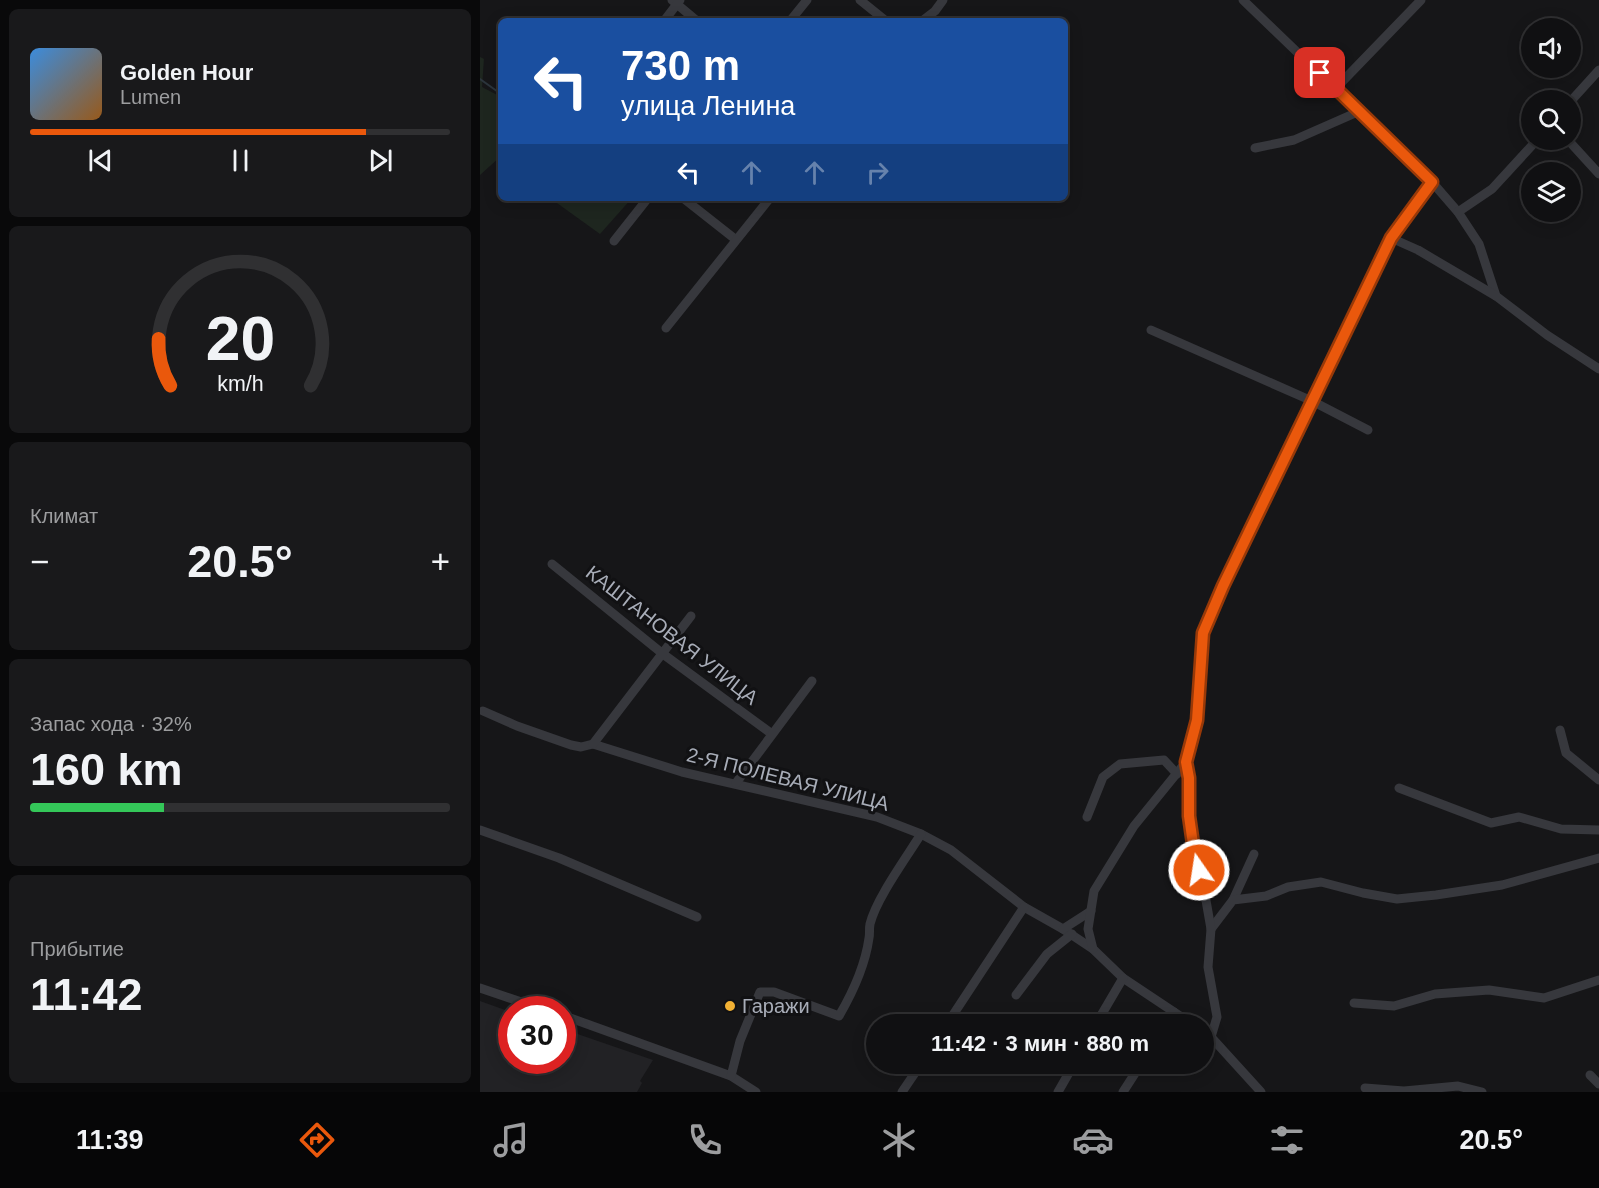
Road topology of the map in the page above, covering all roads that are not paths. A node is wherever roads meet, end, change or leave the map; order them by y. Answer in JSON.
{"nodes":[{"id":1,"x":807,"y":0,"type":"edge"},
{"id":2,"x":860,"y":0,"type":"edge"},
{"id":3,"x":943,"y":0,"type":"edge"},
{"id":4,"x":1243,"y":0,"type":"edge"},
{"id":5,"x":1421,"y":0,"type":"edge"},
{"id":6,"x":676,"y":1,"type":"edge"},
{"id":7,"x":666,"y":18,"type":"edge"},
{"id":8,"x":694,"y":18,"type":"edge"},
{"id":9,"x":792,"y":18,"type":"edge"},
{"id":10,"x":882,"y":18,"type":"edge"},
{"id":11,"x":926,"y":18,"type":"edge"},
{"id":12,"x":1599,"y":70,"type":"edge"},
{"id":13,"x":1336,"y":88,"type":"junction"},
{"id":14,"x":1581,"y":90,"type":"edge"},
{"id":15,"x":1360,"y":111,"type":"junction"},
{"id":16,"x":1254,"y":148,"type":"dead end"},
{"id":17,"x":1528,"y":150,"type":"edge"},
{"id":18,"x":1577,"y":150,"type":"edge"},
{"id":19,"x":1599,"y":174,"type":"edge"},
{"id":20,"x":1432,"y":182,"type":"junction"},
{"id":21,"x":646,"y":201,"type":"edge"},
{"id":22,"x":687,"y":201,"type":"edge"},
{"id":23,"x":767,"y":201,"type":"edge"},
{"id":24,"x":1458,"y":212,"type":"junction"},
{"id":25,"x":1391,"y":238,"type":"junction"},
{"id":26,"x":735,"y":239,"type":"junction"},
{"id":27,"x":614,"y":242,"type":"dead end"},
{"id":28,"x":1496,"y":296,"type":"junction"},
{"id":29,"x":666,"y":328,"type":"dead end"},
{"id":30,"x":1151,"y":330,"type":"dead end"},
{"id":31,"x":1599,"y":369,"type":"edge"},
{"id":32,"x":1312,"y":401,"type":"junction"},
{"id":33,"x":1368,"y":430,"type":"dead end"},
{"id":34,"x":552,"y":564,"type":"dead end"},
{"id":35,"x":691,"y":616,"type":"dead end"},
{"id":36,"x":663,"y":654,"type":"junction"},
{"id":37,"x":812,"y":681,"type":"dead end"},
{"id":38,"x":483,"y":711,"type":"dead end"},
{"id":39,"x":1560,"y":730,"type":"dead end"},
{"id":40,"x":772,"y":734,"type":"junction"},
{"id":41,"x":593,"y":744,"type":"junction"},
{"id":42,"x":1186,"y":762,"type":"junction"},
{"id":43,"x":1177,"y":774,"type":"junction"},
{"id":44,"x":1599,"y":780,"type":"edge"},
{"id":45,"x":736,"y":783,"type":"junction"},
{"id":46,"x":1399,"y":788,"type":"dead end"},
{"id":47,"x":1087,"y":818,"type":"dead end"},
{"id":48,"x":480,"y":830,"type":"edge"},
{"id":49,"x":1599,"y":830,"type":"edge"},
{"id":50,"x":921,"y":834,"type":"junction"},
{"id":51,"x":1254,"y":854,"type":"dead end"},
{"id":52,"x":1599,"y":858,"type":"edge"},
{"id":53,"x":1233,"y":900,"type":"junction"},
{"id":54,"x":1024,"y":908,"type":"junction"},
{"id":55,"x":1091,"y":911,"type":"junction"},
{"id":56,"x":698,"y":917,"type":"dead end"},
{"id":57,"x":1211,"y":929,"type":"junction"},
{"id":58,"x":1067,"y":931,"type":"junction"},
{"id":59,"x":1094,"y":949,"type":"junction"},
{"id":60,"x":1123,"y":978,"type":"junction"},
{"id":61,"x":1599,"y":980,"type":"edge"},
{"id":62,"x":480,"y":988,"type":"edge"},
{"id":63,"x":1016,"y":995,"type":"dead end"},
{"id":64,"x":504,"y":996,"type":"edge"},
{"id":65,"x":1354,"y":1003,"type":"dead end"},
{"id":66,"x":1174,"y":1012,"type":"joint"},
{"id":67,"x":954,"y":1014,"type":"edge"},
{"id":68,"x":1102,"y":1014,"type":"edge"},
{"id":69,"x":1177,"y":1014,"type":"edge"},
{"id":70,"x":576,"y":1020,"type":"edge"},
{"id":71,"x":1214,"y":1022,"type":"edge"},
{"id":72,"x":1214,"y":1042,"type":"edge"},
{"id":73,"x":914,"y":1074,"type":"edge"},
{"id":74,"x":1068,"y":1074,"type":"edge"},
{"id":75,"x":1135,"y":1074,"type":"edge"},
{"id":76,"x":1590,"y":1075,"type":"dead end"},
{"id":77,"x":731,"y":1076,"type":"junction"},
{"id":78,"x":1599,"y":1084,"type":"edge"},
{"id":79,"x":1365,"y":1088,"type":"dead end"},
{"id":80,"x":756,"y":1092,"type":"edge"},
{"id":81,"x":902,"y":1092,"type":"edge"},
{"id":82,"x":1058,"y":1092,"type":"edge"},
{"id":83,"x":1123,"y":1092,"type":"edge"},
{"id":84,"x":1260,"y":1092,"type":"edge"},
{"id":85,"x":1482,"y":1092,"type":"edge"}],
"edges":[{"from":1,"to":9,"type":"street"},
{"from":2,"to":10,"type":"street"},
{"from":3,"to":11,"type":"street"},
{"from":4,"to":13,"type":"street"},
{"from":5,"to":13,"type":"street"},
{"from":6,"to":7,"type":"street"},
{"from":6,"to":8,"type":"street"},
{"from":12,"to":14,"type":"street"},
{"from":13,"to":15,"type":"street"},
{"from":15,"to":16,"type":"street"},
{"from":15,"to":20,"type":"street"},
{"from":17,"to":24,"type":"street"},
{"from":18,"to":19,"type":"street"},
{"from":20,"to":24,"type":"street"},
{"from":20,"to":25,"type":"street"},
{"from":21,"to":27,"type":"street"},
{"from":22,"to":26,"type":"street"},
{"from":23,"to":26,"type":"street"},
{"from":24,"to":28,"type":"street"},
{"from":25,"to":28,"type":"street"},
{"from":25,"to":32,"type":"street"},
{"from":26,"to":29,"type":"street"},
{"from":28,"to":31,"type":"street"},
{"from":30,"to":32,"type":"street"},
{"from":32,"to":33,"type":"street"},
{"from":32,"to":42,"type":"street"},
{"from":34,"to":36,"type":"street","name":"КАШТАНОВАЯ УЛИЦА"},
{"from":35,"to":36,"type":"street"},
{"from":36,"to":40,"type":"street","name":"КАШТАНОВАЯ УЛИЦА"},
{"from":36,"to":41,"type":"street"},
{"from":37,"to":40,"type":"street"},
{"from":38,"to":41,"type":"street","name":"2-Я ПОЛЕВАЯ УЛИЦА"},
{"from":39,"to":44,"type":"street"},
{"from":40,"to":45,"type":"street"},
{"from":41,"to":45,"type":"street","name":"2-Я ПОЛЕВАЯ УЛИЦА"},
{"from":42,"to":43,"type":"street"},
{"from":42,"to":57,"type":"street"},
{"from":43,"to":47,"type":"street"},
{"from":43,"to":55,"type":"street"},
{"from":45,"to":50,"type":"street","name":"2-Я ПОЛЕВАЯ УЛИЦА"},
{"from":46,"to":49,"type":"street"},
{"from":48,"to":56,"type":"street"},
{"from":50,"to":54,"type":"street","name":"2-Я ПОЛЕВАЯ УЛИЦА"},
{"from":50,"to":77,"type":"street"},
{"from":51,"to":53,"type":"street"},
{"from":52,"to":53,"type":"street"},
{"from":53,"to":57,"type":"street"},
{"from":54,"to":58,"type":"street","name":"2-Я ПОЛЕВАЯ УЛИЦА"},
{"from":54,"to":67,"type":"street"},
{"from":55,"to":58,"type":"street"},
{"from":55,"to":59,"type":"street"},
{"from":57,"to":71,"type":"street"},
{"from":58,"to":59,"type":"street","name":"2-Я ПОЛЕВАЯ УЛИЦА"},
{"from":58,"to":63,"type":"street"},
{"from":59,"to":60,"type":"street","name":"2-Я ПОЛЕВАЯ УЛИЦА"},
{"from":60,"to":66,"type":"street","name":"2-Я ПОЛЕВАЯ УЛИЦА"},
{"from":60,"to":68,"type":"street"},
{"from":61,"to":65,"type":"street"},
{"from":62,"to":64,"type":"street"},
{"from":66,"to":69,"type":"street","name":"2-Я ПОЛЕВАЯ УЛИЦА"},
{"from":70,"to":77,"type":"street"},
{"from":72,"to":84,"type":"street"},
{"from":73,"to":81,"type":"street"},
{"from":74,"to":82,"type":"street"},
{"from":75,"to":83,"type":"street"},
{"from":76,"to":78,"type":"street"},
{"from":77,"to":80,"type":"street"},
{"from":79,"to":85,"type":"street"}]}
